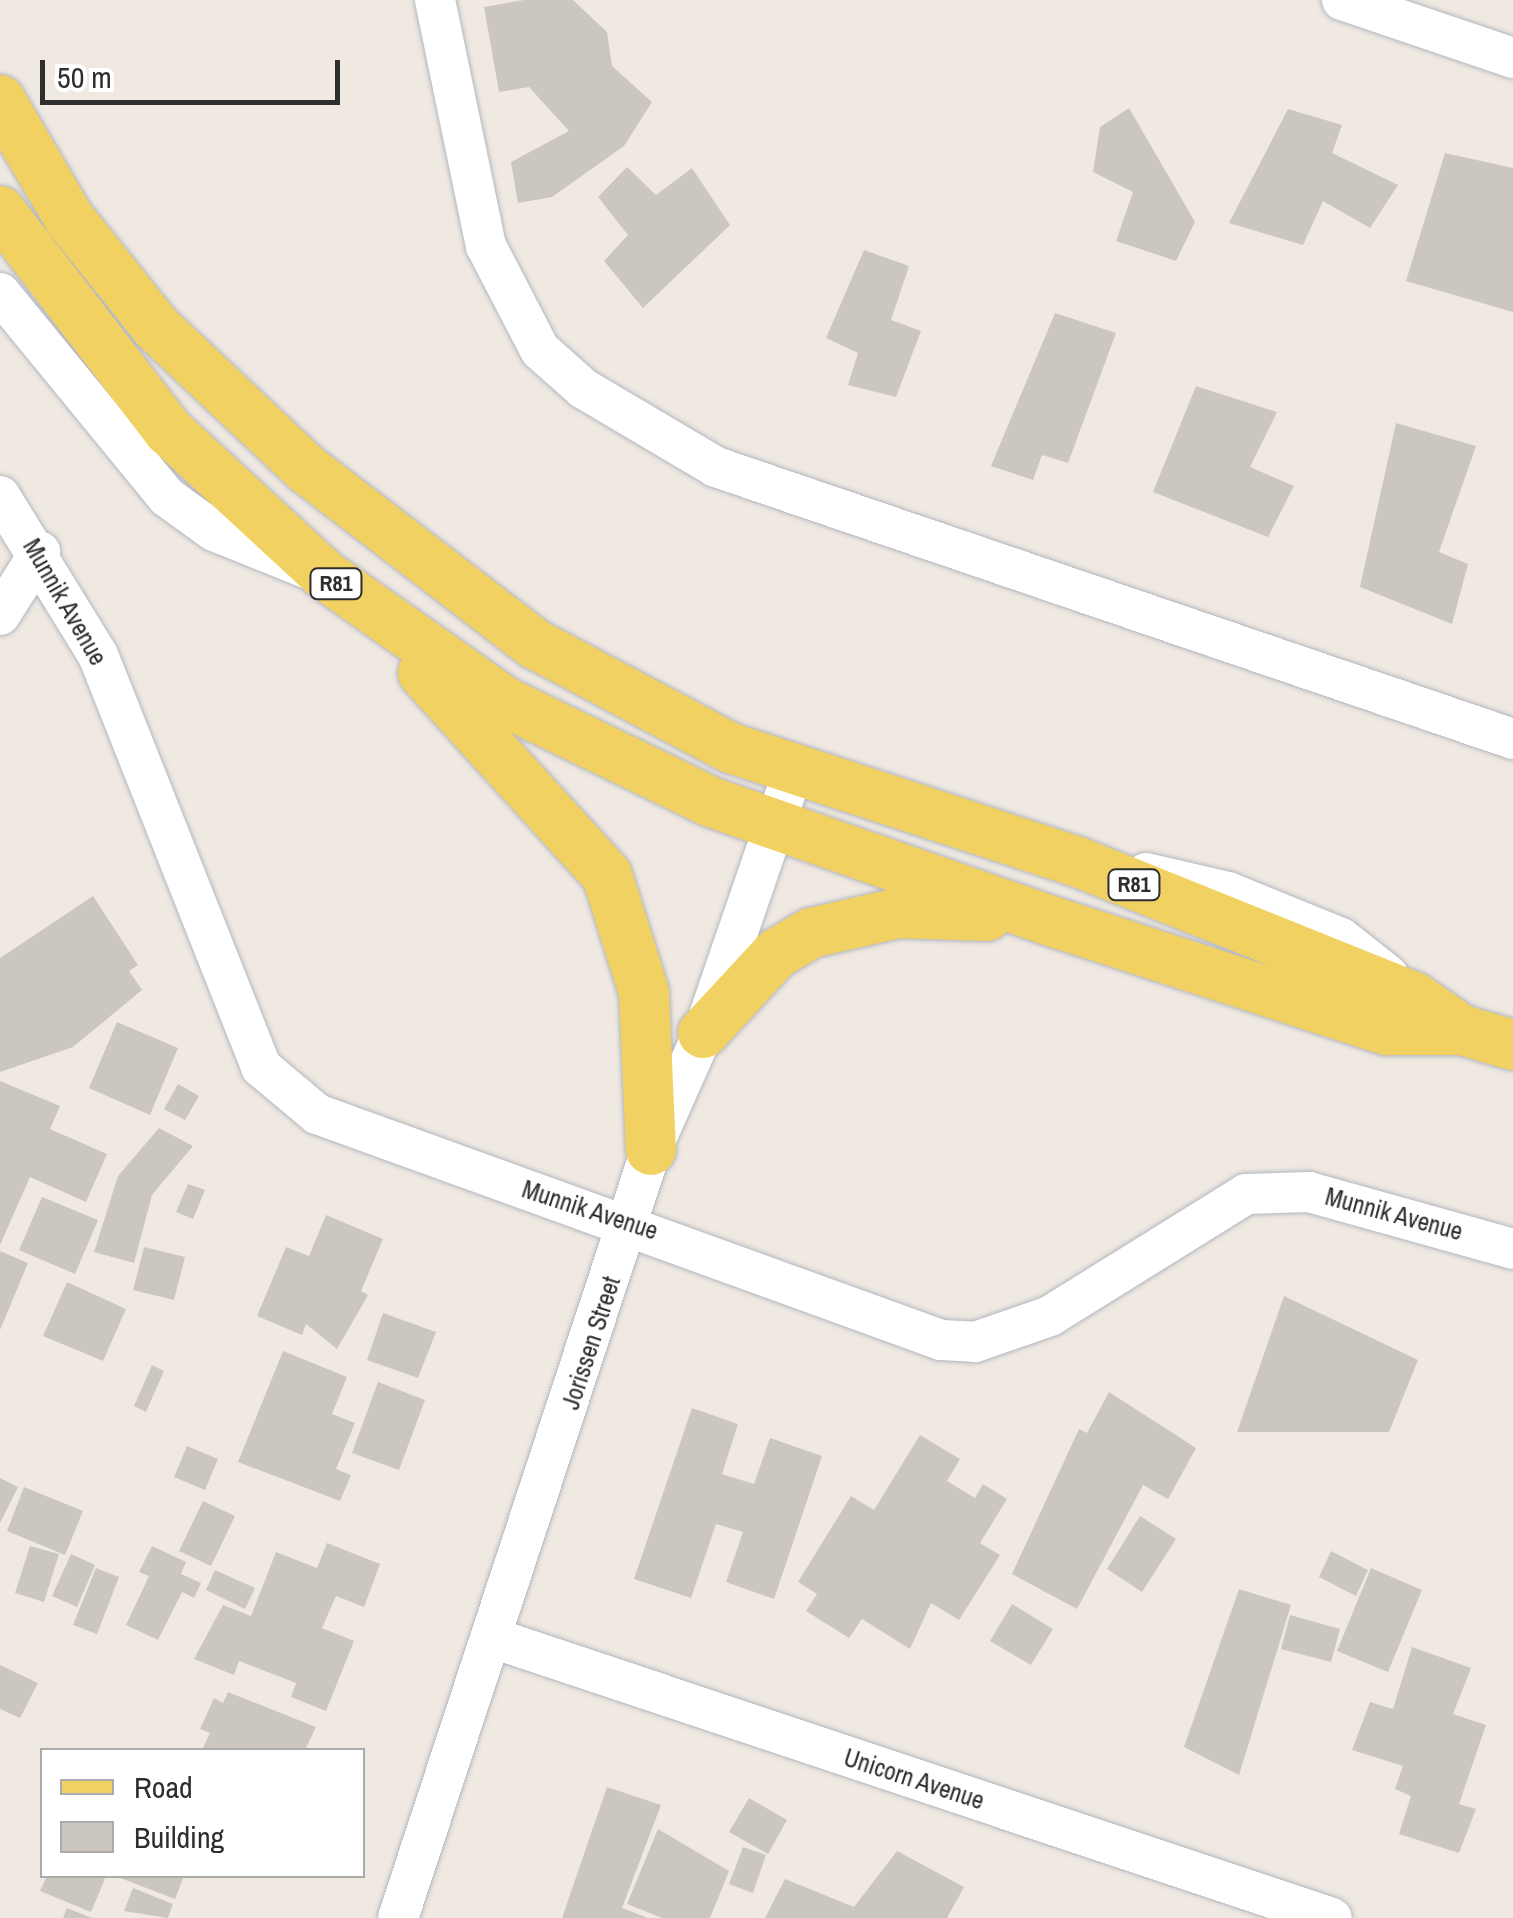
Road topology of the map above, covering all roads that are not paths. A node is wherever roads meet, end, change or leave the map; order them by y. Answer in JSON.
{"nodes":[{"id":1,"x":435,"y":0,"type":"edge"},
{"id":2,"x":1342,"y":0,"type":"edge"},
{"id":3,"x":1513,"y":58,"type":"edge"},
{"id":4,"x":0,"y":100,"type":"edge"},
{"id":5,"x":0,"y":211,"type":"edge"},
{"id":6,"x":0,"y":293,"type":"edge"},
{"id":7,"x":0,"y":496,"type":"edge"},
{"id":8,"x":40,"y":552,"type":"junction"},
{"id":9,"x":337,"y":584,"type":"junction"},
{"id":10,"x":0,"y":615,"type":"edge"},
{"id":11,"x":1513,"y":738,"type":"edge"},
{"id":12,"x":794,"y":771,"type":"junction"},
{"id":13,"x":774,"y":826,"type":"junction"},
{"id":14,"x":1056,"y":923,"type":"junction"},
{"id":15,"x":1462,"y":1030,"type":"junction"},
{"id":16,"x":703,"y":1033,"type":"junction"},
{"id":17,"x":1513,"y":1045,"type":"edge"},
{"id":18,"x":651,"y":1150,"type":"junction"},
{"id":19,"x":630,"y":1220,"type":"junction"},
{"id":20,"x":1513,"y":1248,"type":"edge"},
{"id":21,"x":496,"y":1639,"type":"junction"},
{"id":22,"x":398,"y":1918,"type":"edge"},
{"id":23,"x":1332,"y":1918,"type":"edge"}],
"edges":[{"from":1,"to":11,"type":"street"},
{"from":2,"to":3,"type":"street"},
{"from":4,"to":12,"type":"main road","number":"R81"},
{"from":5,"to":9,"type":"main road","number":"R81"},
{"from":6,"to":9,"type":"street"},
{"from":7,"to":8,"type":"street","name":"Munnik Avenue"},
{"from":8,"to":10,"type":"street"},
{"from":8,"to":19,"type":"street","name":"Munnik Avenue"},
{"from":9,"to":13,"type":"main road","number":"R81"},
{"from":9,"to":18,"type":"main road"},
{"from":12,"to":13,"type":"street","name":"Jorissen Street"},
{"from":12,"to":15,"type":"main road","number":"R81"},
{"from":13,"to":14,"type":"main road","number":"R81"},
{"from":13,"to":16,"type":"street","name":"Jorissen Street"},
{"from":14,"to":15,"type":"main road","number":"R81"},
{"from":14,"to":16,"type":"main road"},
{"from":15,"to":17,"type":"main road","number":"R81"},
{"from":16,"to":18,"type":"street","name":"Jorissen Street"},
{"from":18,"to":19,"type":"street","name":"Jorissen Street"},
{"from":19,"to":20,"type":"street","name":"Munnik Avenue"},
{"from":19,"to":21,"type":"street","name":"Jorissen Street"},
{"from":21,"to":22,"type":"street","name":"Jorissen Street"},
{"from":21,"to":23,"type":"street","name":"Unicorn Avenue"}]}
